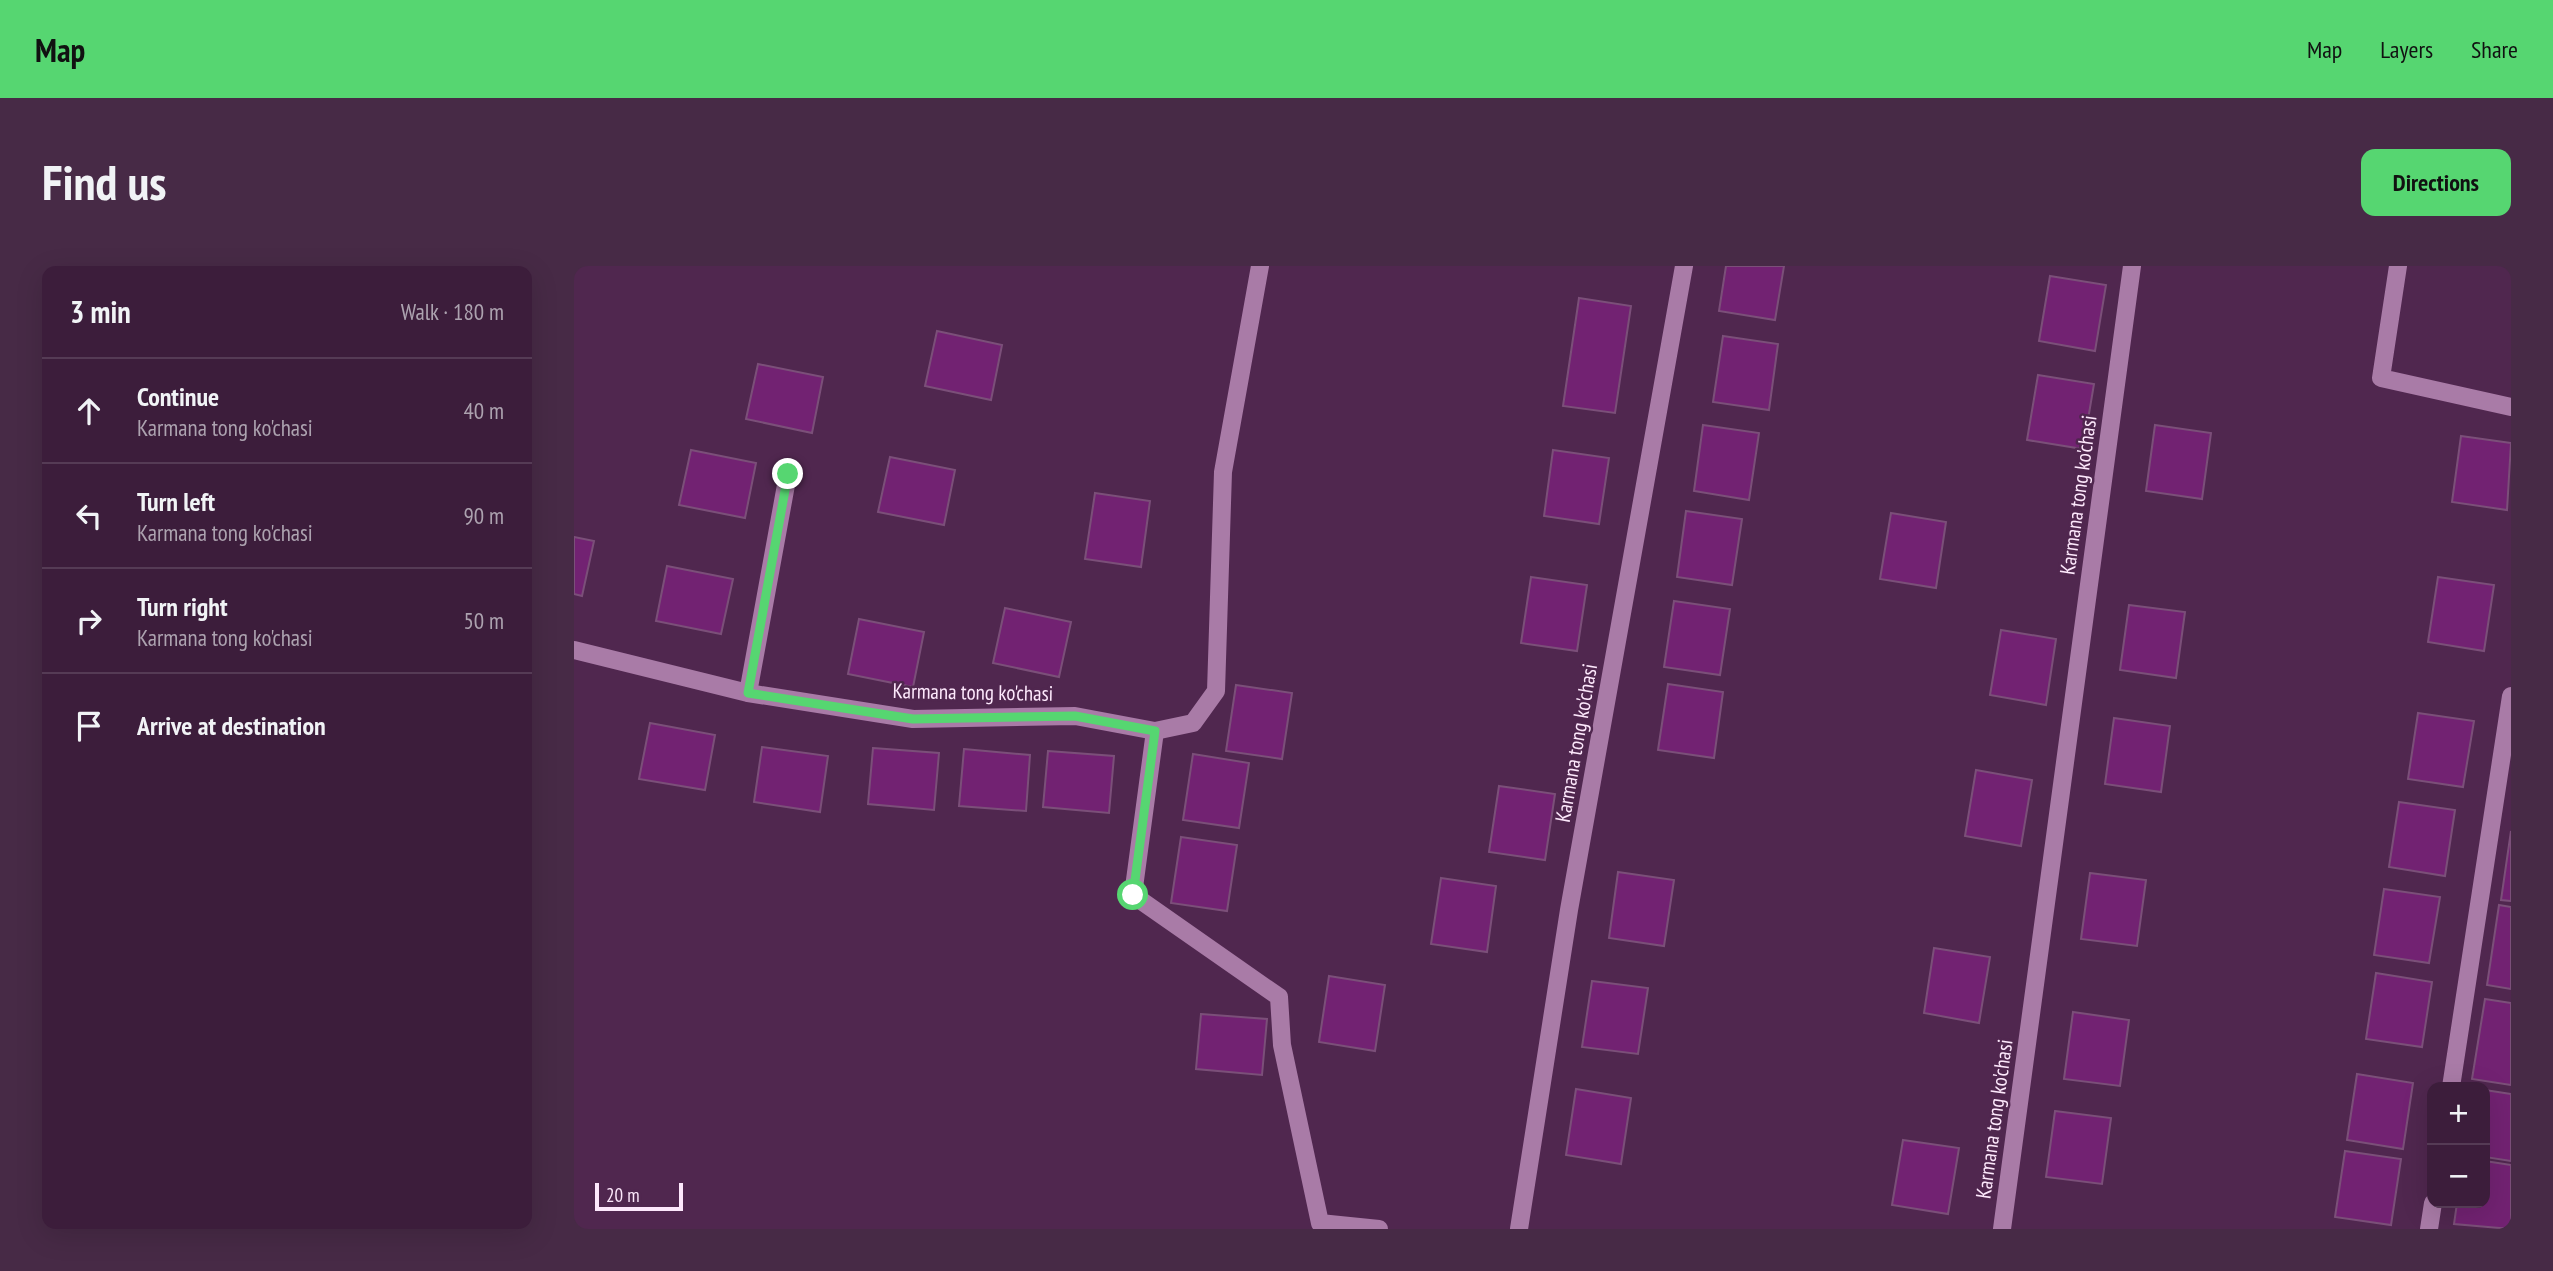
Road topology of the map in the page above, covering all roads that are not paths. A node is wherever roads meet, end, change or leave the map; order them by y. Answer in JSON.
{"nodes":[{"id":1,"x":1260,"y":266,"type":"edge"},
{"id":2,"x":1684,"y":266,"type":"edge"},
{"id":3,"x":2132,"y":266,"type":"edge"},
{"id":4,"x":2398,"y":266,"type":"edge"},
{"id":5,"x":2511,"y":407,"type":"edge"},
{"id":6,"x":788,"y":474,"type":"dead end"},
{"id":7,"x":574,"y":650,"type":"edge"},
{"id":8,"x":748,"y":693,"type":"junction"},
{"id":9,"x":2511,"y":696,"type":"edge"},
{"id":10,"x":1155,"y":731,"type":"junction"},
{"id":11,"x":2452,"y":1082,"type":"edge"},
{"id":12,"x":2432,"y":1208,"type":"edge"},
{"id":13,"x":1315,"y":1226,"type":"edge"},
{"id":14,"x":1379,"y":1229,"type":"edge"},
{"id":15,"x":1519,"y":1229,"type":"edge"},
{"id":16,"x":2002,"y":1229,"type":"edge"},
{"id":17,"x":2429,"y":1229,"type":"edge"}],
"edges":[{"from":1,"to":10,"type":"street","name":"Karmana tong ko'chasi"},
{"from":2,"to":15,"type":"street","name":"Karmana tong ko'chasi"},
{"from":3,"to":16,"type":"street","name":"Karmana tong ko'chasi"},
{"from":4,"to":5,"type":"street"},
{"from":6,"to":8,"type":"street"},
{"from":7,"to":8,"type":"street","name":"Karmana tong ko'chasi"},
{"from":8,"to":10,"type":"street","name":"Karmana tong ko'chasi"},
{"from":9,"to":11,"type":"street"},
{"from":10,"to":13,"type":"street"},
{"from":12,"to":17,"type":"street"},
{"from":13,"to":14,"type":"street"}]}
